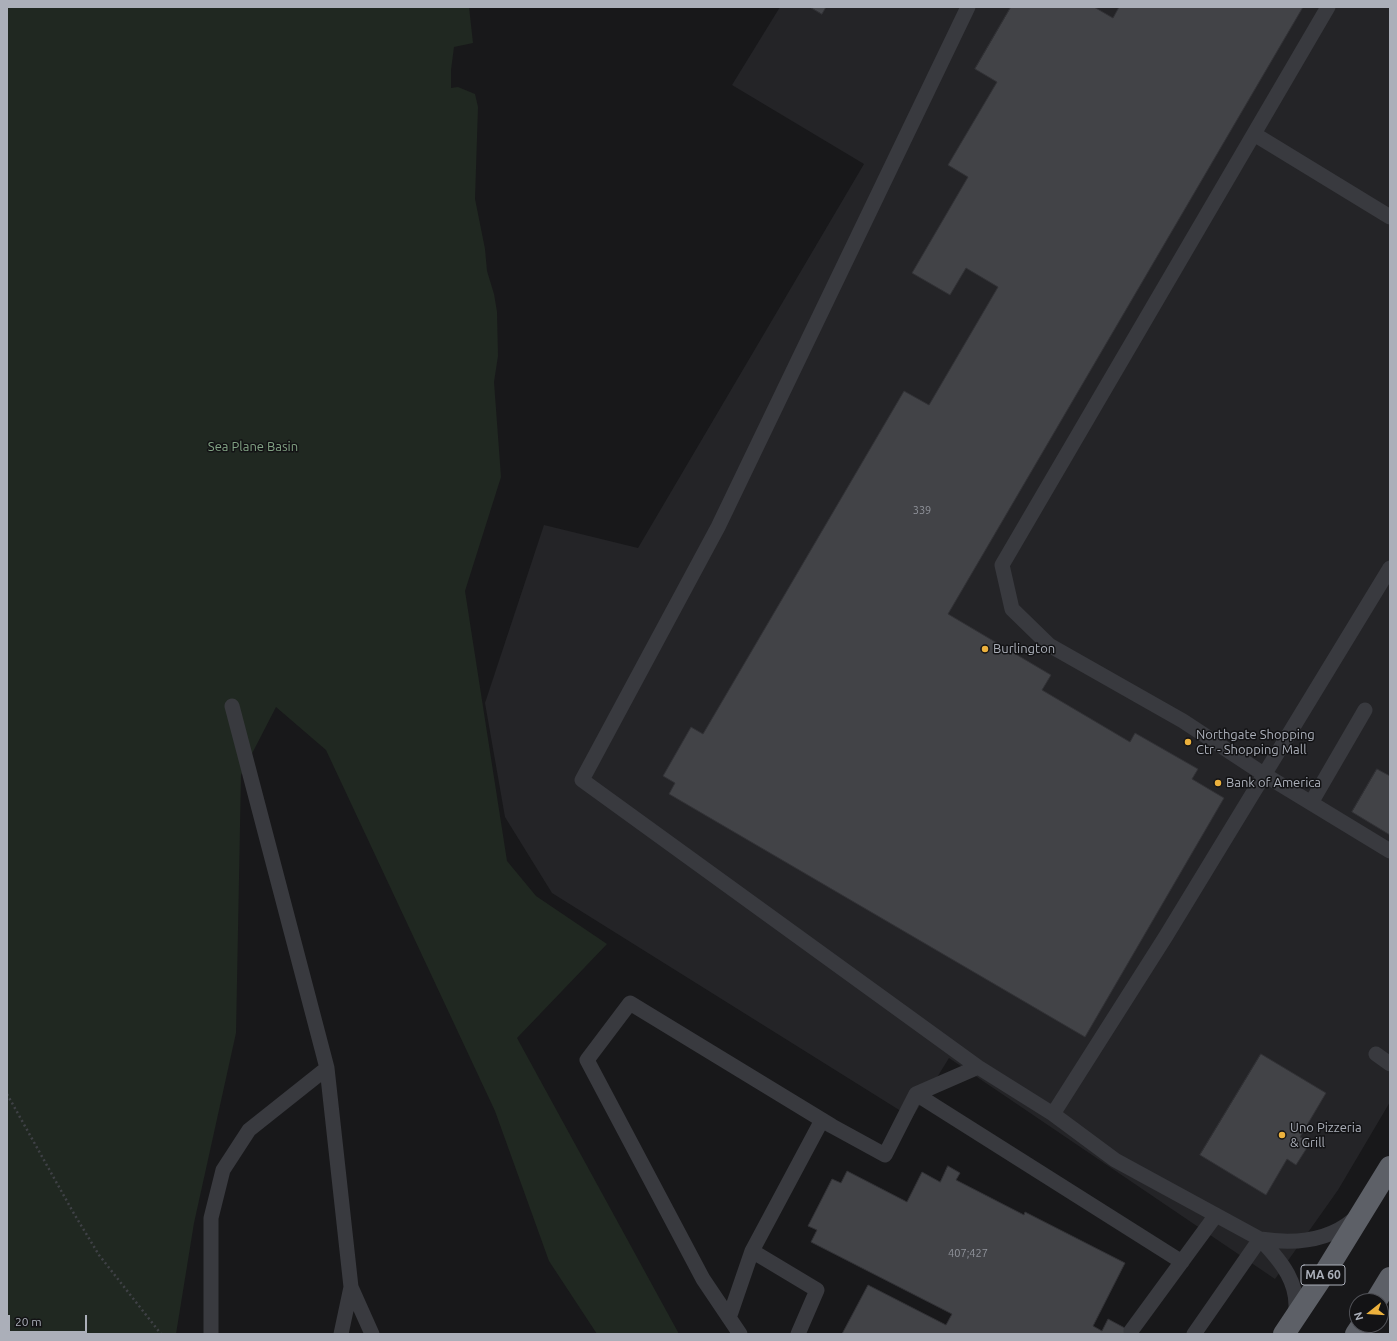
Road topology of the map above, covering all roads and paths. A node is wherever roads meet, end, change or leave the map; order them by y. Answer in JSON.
{"nodes":[{"id":1,"x":968,"y":7,"type":"edge"},
{"id":2,"x":1328,"y":7,"type":"edge"},
{"id":3,"x":1254,"y":134,"type":"junction"},
{"id":4,"x":1390,"y":217,"type":"edge"},
{"id":5,"x":1390,"y":568,"type":"edge"},
{"id":6,"x":232,"y":706,"type":"dead end"},
{"id":7,"x":1365,"y":710,"type":"dead end"},
{"id":8,"x":1265,"y":776,"type":"junction"},
{"id":9,"x":1311,"y":803,"type":"junction"},
{"id":10,"x":1390,"y":851,"type":"edge"},
{"id":11,"x":1376,"y":1054,"type":"dead end"},
{"id":12,"x":1390,"y":1064,"type":"edge"},
{"id":13,"x":978,"y":1067,"type":"junction"},
{"id":14,"x":327,"y":1068,"type":"junction"},
{"id":15,"x":7,"y":1094,"type":"edge"},
{"id":16,"x":916,"y":1094,"type":"junction"},
{"id":17,"x":1053,"y":1114,"type":"junction"},
{"id":18,"x":822,"y":1120,"type":"junction"},
{"id":19,"x":1390,"y":1167,"type":"edge"},
{"id":20,"x":1216,"y":1214,"type":"junction"},
{"id":21,"x":1361,"y":1214,"type":"junction"},
{"id":22,"x":1260,"y":1239,"type":"junction"},
{"id":23,"x":752,"y":1251,"type":"junction"},
{"id":24,"x":1182,"y":1262,"type":"junction"},
{"id":25,"x":1390,"y":1278,"type":"edge"},
{"id":26,"x":351,"y":1287,"type":"junction"},
{"id":27,"x":1381,"y":1293,"type":"edge"},
{"id":28,"x":729,"y":1318,"type":"junction"},
{"id":29,"x":1289,"y":1326,"type":"edge"},
{"id":30,"x":1131,"y":1331,"type":"dead end"},
{"id":31,"x":161,"y":1334,"type":"edge"},
{"id":32,"x":211,"y":1334,"type":"edge"},
{"id":33,"x":341,"y":1334,"type":"edge"},
{"id":34,"x":372,"y":1334,"type":"edge"},
{"id":35,"x":740,"y":1334,"type":"edge"},
{"id":36,"x":798,"y":1334,"type":"edge"},
{"id":37,"x":1194,"y":1334,"type":"edge"}],
"edges":[{"from":1,"to":13,"type":"lane"},
{"from":2,"to":3,"type":"lane"},
{"from":3,"to":4,"type":"lane"},
{"from":3,"to":8,"type":"lane"},
{"from":5,"to":8,"type":"lane"},
{"from":6,"to":14,"type":"lane"},
{"from":7,"to":9,"type":"lane"},
{"from":8,"to":9,"type":"lane"},
{"from":8,"to":17,"type":"lane"},
{"from":9,"to":10,"type":"lane"},
{"from":11,"to":12,"type":"lane"},
{"from":13,"to":16,"type":"lane"},
{"from":13,"to":17,"type":"lane"},
{"from":14,"to":26,"type":"lane"},
{"from":14,"to":32,"type":"lane"},
{"from":15,"to":31,"type":"path"},
{"from":16,"to":18,"type":"lane"},
{"from":16,"to":24,"type":"lane"},
{"from":17,"to":20,"type":"lane"},
{"from":18,"to":23,"type":"lane"},
{"from":18,"to":28,"type":"lane"},
{"from":19,"to":21,"type":"highway","number":"MA 60"},
{"from":20,"to":22,"type":"lane"},
{"from":20,"to":24,"type":"lane"},
{"from":21,"to":22,"type":"lane"},
{"from":21,"to":29,"type":"highway","number":"MA 60"},
{"from":22,"to":29,"type":"lane"},
{"from":22,"to":37,"type":"lane"},
{"from":23,"to":28,"type":"lane"},
{"from":23,"to":36,"type":"lane"},
{"from":24,"to":30,"type":"lane"},
{"from":25,"to":27,"type":"highway"},
{"from":26,"to":33,"type":"lane"},
{"from":26,"to":34,"type":"lane"},
{"from":28,"to":35,"type":"lane"}]}
